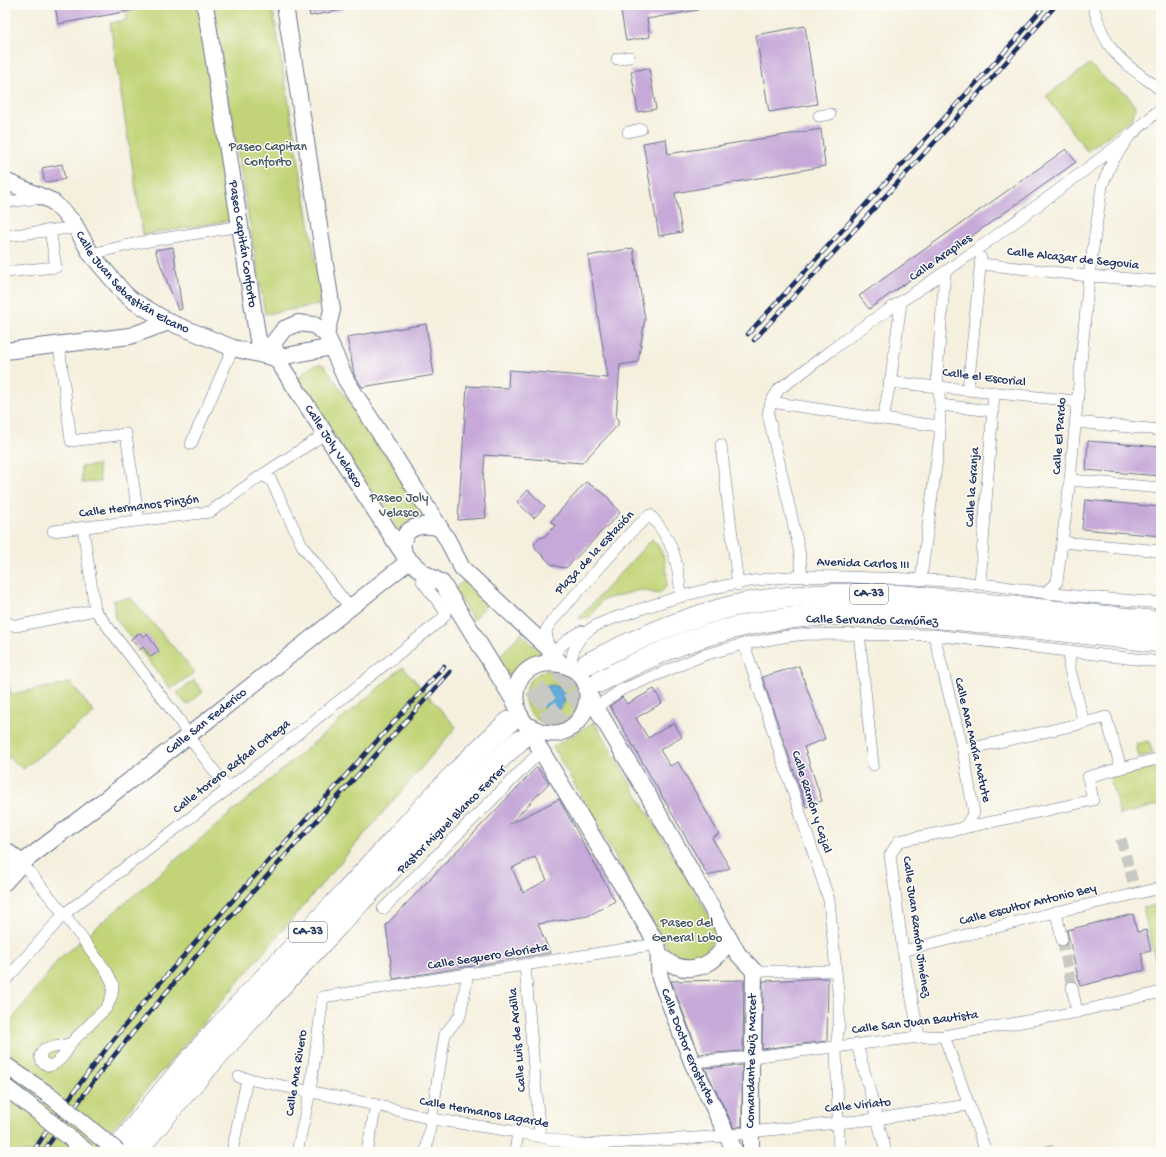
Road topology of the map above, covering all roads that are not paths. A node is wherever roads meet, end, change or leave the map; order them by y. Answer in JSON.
{"nodes":[{"id":1,"x":206,"y":5,"type":"edge"},
{"id":2,"x":285,"y":5,"type":"edge"},
{"id":3,"x":294,"y":5,"type":"edge"},
{"id":4,"x":1093,"y":5,"type":"edge"},
{"id":5,"x":289,"y":24,"type":"junction"},
{"id":6,"x":629,"y":57,"type":"dead end"},
{"id":7,"x":617,"y":59,"type":"dead end"},
{"id":8,"x":1161,"y":90,"type":"edge"},
{"id":9,"x":1161,"y":108,"type":"edge"},
{"id":10,"x":641,"y":129,"type":"dead end"},
{"id":11,"x":628,"y":132,"type":"dead end"},
{"id":12,"x":1129,"y":137,"type":"junction"},
{"id":13,"x":5,"y":181,"type":"edge"},
{"id":14,"x":45,"y":198,"type":"junction"},
{"id":15,"x":5,"y":202,"type":"edge"},
{"id":16,"x":241,"y":226,"type":"junction"},
{"id":17,"x":77,"y":229,"type":"junction"},
{"id":18,"x":50,"y":230,"type":"junction"},
{"id":19,"x":5,"y":236,"type":"edge"},
{"id":20,"x":977,"y":249,"type":"junction"},
{"id":21,"x":91,"y":254,"type":"junction"},
{"id":22,"x":982,"y":264,"type":"junction"},
{"id":23,"x":5,"y":272,"type":"edge"},
{"id":24,"x":945,"y":272,"type":"junction"},
{"id":25,"x":1089,"y":276,"type":"junction"},
{"id":26,"x":1161,"y":281,"type":"edge"},
{"id":27,"x":901,"y":303,"type":"junction"},
{"id":28,"x":169,"y":322,"type":"junction"},
{"id":29,"x":258,"y":340,"type":"joint"},
{"id":30,"x":329,"y":341,"type":"junction"},
{"id":31,"x":59,"y":345,"type":"junction"},
{"id":32,"x":233,"y":348,"type":"junction"},
{"id":33,"x":5,"y":351,"type":"edge"},
{"id":34,"x":276,"y":358,"type":"junction"},
{"id":35,"x":889,"y":382,"type":"junction"},
{"id":36,"x":939,"y":386,"type":"junction"},
{"id":37,"x":968,"y":389,"type":"junction"},
{"id":38,"x":994,"y":393,"type":"junction"},
{"id":39,"x":1076,"y":401,"type":"junction"},
{"id":40,"x":771,"y":402,"type":"junction"},
{"id":41,"x":940,"y":405,"type":"junction"},
{"id":42,"x":993,"y":411,"type":"junction"},
{"id":43,"x":883,"y":420,"type":"junction"},
{"id":44,"x":1075,"y":422,"type":"junction"},
{"id":45,"x":940,"y":426,"type":"junction"},
{"id":46,"x":1161,"y":430,"type":"edge"},
{"id":47,"x":325,"y":434,"type":"junction"},
{"id":48,"x":191,"y":444,"type":"dead end"},
{"id":49,"x":721,"y":445,"type":"dead end"},
{"id":50,"x":267,"y":477,"type":"junction"},
{"id":51,"x":1070,"y":480,"type":"junction"},
{"id":52,"x":1161,"y":488,"type":"edge"},
{"id":53,"x":139,"y":521,"type":"junction"},
{"id":54,"x":83,"y":528,"type":"junction"},
{"id":55,"x":440,"y":528,"type":"junction"},
{"id":56,"x":53,"y":531,"type":"dead end"},
{"id":57,"x":1062,"y":542,"type":"junction"},
{"id":58,"x":1161,"y":551,"type":"edge"},
{"id":59,"x":407,"y":558,"type":"junction"},
{"id":60,"x":462,"y":568,"type":"junction"},
{"id":61,"x":422,"y":572,"type":"junction"},
{"id":62,"x":802,"y":576,"type":"junction"},
{"id":63,"x":921,"y":579,"type":"junction"},
{"id":64,"x":442,"y":583,"type":"junction"},
{"id":65,"x":980,"y":584,"type":"junction"},
{"id":66,"x":738,"y":585,"type":"junction"},
{"id":67,"x":1045,"y":593,"type":"junction"},
{"id":68,"x":681,"y":597,"type":"junction"},
{"id":69,"x":1161,"y":603,"type":"edge"},
{"id":70,"x":350,"y":608,"type":"junction"},
{"id":71,"x":95,"y":610,"type":"junction"},
{"id":72,"x":5,"y":622,"type":"edge"},
{"id":73,"x":1161,"y":622,"type":"edge"},
{"id":74,"x":590,"y":629,"type":"junction"},
{"id":75,"x":859,"y":633,"type":"junction"},
{"id":76,"x":934,"y":635,"type":"junction"},
{"id":77,"x":1161,"y":642,"type":"edge"},
{"id":78,"x":744,"y":644,"type":"junction"},
{"id":79,"x":1070,"y":651,"type":"junction"},
{"id":80,"x":560,"y":660,"type":"junction"},
{"id":81,"x":1161,"y":662,"type":"edge"},
{"id":82,"x":593,"y":687,"type":"junction"},
{"id":83,"x":596,"y":707,"type":"junction"},
{"id":84,"x":518,"y":723,"type":"junction"},
{"id":85,"x":1084,"y":723,"type":"junction"},
{"id":86,"x":188,"y":736,"type":"junction"},
{"id":87,"x":542,"y":750,"type":"junction"},
{"id":88,"x":963,"y":750,"type":"junction"},
{"id":89,"x":1161,"y":758,"type":"edge"},
{"id":90,"x":873,"y":765,"type":"dead end"},
{"id":91,"x":1121,"y":768,"type":"junction"},
{"id":92,"x":228,"y":788,"type":"junction"},
{"id":93,"x":964,"y":828,"type":"junction"},
{"id":94,"x":5,"y":850,"type":"edge"},
{"id":95,"x":22,"y":863,"type":"junction"},
{"id":96,"x":5,"y":882,"type":"edge"},
{"id":97,"x":1161,"y":888,"type":"edge"},
{"id":98,"x":383,"y":909,"type":"dead end"},
{"id":99,"x":1056,"y":912,"type":"junction"},
{"id":100,"x":64,"y":914,"type":"junction"},
{"id":101,"x":727,"y":935,"type":"junction"},
{"id":102,"x":1062,"y":940,"type":"tunnel mouth"},
{"id":103,"x":658,"y":950,"type":"junction"},
{"id":104,"x":903,"y":951,"type":"junction"},
{"id":105,"x":526,"y":965,"type":"junction"},
{"id":106,"x":754,"y":971,"type":"junction"},
{"id":107,"x":835,"y":972,"type":"junction"},
{"id":108,"x":468,"y":973,"type":"junction"},
{"id":109,"x":5,"y":981,"type":"edge"},
{"id":110,"x":1072,"y":987,"type":"tunnel mouth"},
{"id":111,"x":1161,"y":992,"type":"edge"},
{"id":112,"x":323,"y":997,"type":"joint"},
{"id":113,"x":1077,"y":1012,"type":"junction"},
{"id":114,"x":944,"y":1036,"type":"junction"},
{"id":115,"x":919,"y":1037,"type":"junction"},
{"id":116,"x":70,"y":1044,"type":"dead end"},
{"id":117,"x":857,"y":1044,"type":"junction"},
{"id":118,"x":836,"y":1046,"type":"junction"},
{"id":119,"x":751,"y":1057,"type":"junction"},
{"id":120,"x":692,"y":1062,"type":"junction"},
{"id":121,"x":5,"y":1065,"type":"edge"},
{"id":122,"x":5,"y":1087,"type":"edge"},
{"id":123,"x":310,"y":1092,"type":"junction"},
{"id":124,"x":376,"y":1105,"type":"junction"},
{"id":125,"x":968,"y":1105,"type":"junction"},
{"id":126,"x":432,"y":1119,"type":"junction"},
{"id":127,"x":877,"y":1119,"type":"junction"},
{"id":128,"x":838,"y":1122,"type":"junction"},
{"id":129,"x":518,"y":1132,"type":"junction"},
{"id":130,"x":750,"y":1132,"type":"junction"},
{"id":131,"x":727,"y":1136,"type":"junction"},
{"id":132,"x":540,"y":1137,"type":"junction"},
{"id":133,"x":578,"y":1149,"type":"edge"},
{"id":134,"x":87,"y":1152,"type":"edge"},
{"id":135,"x":117,"y":1152,"type":"edge"},
{"id":136,"x":136,"y":1152,"type":"edge"},
{"id":137,"x":232,"y":1152,"type":"edge"},
{"id":138,"x":297,"y":1152,"type":"edge"},
{"id":139,"x":367,"y":1152,"type":"edge"},
{"id":140,"x":426,"y":1152,"type":"edge"},
{"id":141,"x":515,"y":1152,"type":"edge"},
{"id":142,"x":735,"y":1152,"type":"edge"},
{"id":143,"x":751,"y":1152,"type":"edge"},
{"id":144,"x":839,"y":1152,"type":"edge"},
{"id":145,"x":886,"y":1152,"type":"edge"},
{"id":146,"x":986,"y":1152,"type":"edge"}],
"edges":[{"from":1,"to":16,"type":"street","name":"Paseo Capitán Conforto"},
{"from":2,"to":5,"type":"street"},
{"from":3,"to":5,"type":"street"},
{"from":4,"to":8,"type":"street"},
{"from":5,"to":30,"type":"street"},
{"from":6,"to":7,"type":"street"},
{"from":9,"to":12,"type":"street"},
{"from":10,"to":11,"type":"street"},
{"from":12,"to":20,"type":"street","name":"Calle Arapiles"},
{"from":12,"to":25,"type":"street","name":"Calle El Pardo"},
{"from":13,"to":14,"type":"street","name":"Calle Juan Sebastián Elcano"},
{"from":14,"to":15,"type":"street"},
{"from":14,"to":17,"type":"street","name":"Calle Juan Sebastián Elcano"},
{"from":16,"to":21,"type":"street"},
{"from":16,"to":29,"type":"street","name":"Paseo Capitán Conforto"},
{"from":17,"to":18,"type":"street"},
{"from":17,"to":21,"type":"street","name":"Calle Juan Sebastián Elcano"},
{"from":18,"to":19,"type":"street"},
{"from":18,"to":23,"type":"street"},
{"from":20,"to":22,"type":"street"},
{"from":20,"to":24,"type":"street","name":"Calle Arapiles"},
{"from":21,"to":28,"type":"street","name":"Calle Juan Sebastián Elcano"},
{"from":22,"to":25,"type":"street","name":"Calle Alcazar de Segovia"},
{"from":22,"to":37,"type":"street"},
{"from":24,"to":27,"type":"street","name":"Calle Arapiles"},
{"from":24,"to":36,"type":"street"},
{"from":25,"to":26,"type":"street","name":"Calle Alcazar de Segovia"},
{"from":25,"to":39,"type":"street","name":"Calle El Pardo"},
{"from":27,"to":35,"type":"street"},
{"from":27,"to":40,"type":"street","name":"Calle Arapiles"},
{"from":28,"to":31,"type":"street"},
{"from":28,"to":32,"type":"street","name":"Calle Juan Sebastián Elcano"},
{"from":29,"to":34,"type":"street","name":"Calle Joly Velasco"},
{"from":30,"to":34,"type":"street"},
{"from":30,"to":34,"type":"street"},
{"from":30,"to":55,"type":"street"},
{"from":31,"to":33,"type":"street"},
{"from":31,"to":53,"type":"street"},
{"from":32,"to":34,"type":"street","name":"Calle Juan Sebastián Elcano"},
{"from":32,"to":48,"type":"street"},
{"from":34,"to":47,"type":"street","name":"Calle Joly Velasco"},
{"from":35,"to":36,"type":"street","name":"Calle el Escorial"},
{"from":35,"to":43,"type":"street"},
{"from":36,"to":37,"type":"street","name":"Calle el Escorial"},
{"from":36,"to":41,"type":"street"},
{"from":37,"to":38,"type":"street","name":"Calle el Escorial"},
{"from":38,"to":39,"type":"street","name":"Calle el Escorial"},
{"from":38,"to":42,"type":"street","name":"Calle la Granja"},
{"from":39,"to":44,"type":"street","name":"Calle El Pardo"},
{"from":40,"to":43,"type":"street"},
{"from":40,"to":62,"type":"street"},
{"from":41,"to":42,"type":"street"},
{"from":41,"to":45,"type":"street"},
{"from":42,"to":65,"type":"street","name":"Calle la Granja"},
{"from":43,"to":45,"type":"street"},
{"from":44,"to":46,"type":"street"},
{"from":44,"to":51,"type":"street","name":"Calle El Pardo"},
{"from":45,"to":63,"type":"street"},
{"from":47,"to":50,"type":"street","name":"Calle Hermanos Pinzón"},
{"from":47,"to":59,"type":"street","name":"Calle Joly Velasco"},
{"from":49,"to":66,"type":"street"},
{"from":50,"to":53,"type":"street","name":"Calle Hermanos Pinzón"},
{"from":50,"to":70,"type":"street"},
{"from":51,"to":52,"type":"street"},
{"from":51,"to":57,"type":"street","name":"Calle El Pardo"},
{"from":53,"to":54,"type":"street","name":"Calle Hermanos Pinzón"},
{"from":54,"to":56,"type":"street","name":"Calle Hermanos Pinzón"},
{"from":54,"to":71,"type":"street"},
{"from":55,"to":59,"type":"street"},
{"from":55,"to":60,"type":"street"},
{"from":57,"to":58,"type":"street"},
{"from":57,"to":67,"type":"street","name":"Calle El Pardo"},
{"from":59,"to":61,"type":"street"},
{"from":59,"to":70,"type":"street","name":"Calle San Federico"},
{"from":60,"to":64,"type":"street"},
{"from":60,"to":80,"type":"street"},
{"from":61,"to":64,"type":"street"},
{"from":61,"to":92,"type":"street","name":"Calle torero Rafael Ortega"},
{"from":62,"to":63,"type":"street","name":"Avenida Carlos III"},
{"from":62,"to":66,"type":"street","name":"Avenida Carlos III"},
{"from":63,"to":65,"type":"street","name":"Avenida Carlos III"},
{"from":64,"to":84,"type":"street"},
{"from":65,"to":67,"type":"street","name":"Avenida Carlos III"},
{"from":66,"to":68,"type":"street","name":"Avenida Carlos III"},
{"from":67,"to":69,"type":"street","name":"Avenida Carlos III"},
{"from":68,"to":74,"type":"street"},
{"from":68,"to":80,"type":"street","name":"Plaza de la Estación"},
{"from":70,"to":86,"type":"street","name":"Calle San Federico"},
{"from":71,"to":72,"type":"street"},
{"from":71,"to":86,"type":"street"},
{"from":73,"to":80,"type":"highway","number":"CA-33"},
{"from":74,"to":80,"type":"street"},
{"from":74,"to":80,"type":"street"},
{"from":75,"to":76,"type":"street","name":"Calle Servando Camúñez"},
{"from":75,"to":78,"type":"street","name":"Calle Servando Camúñez"},
{"from":75,"to":90,"type":"street"},
{"from":76,"to":79,"type":"street","name":"Calle Servando Camúñez"},
{"from":76,"to":88,"type":"street","name":"Calle Ana María Matute"},
{"from":77,"to":82,"type":"highway","number":"CA-33"},
{"from":78,"to":83,"type":"street","name":"Calle Servando Camúñez"},
{"from":78,"to":107,"type":"street","name":"Calle Ramón y Cajal"},
{"from":79,"to":81,"type":"street","name":"Calle Servando Camúñez"},
{"from":79,"to":85,"type":"street"},
{"from":80,"to":82,"type":"street"},
{"from":80,"to":84,"type":"street"},
{"from":82,"to":83,"type":"street"},
{"from":82,"to":84,"type":"street"},
{"from":83,"to":101,"type":"street"},
{"from":84,"to":87,"type":"street"},
{"from":84,"to":135,"type":"highway","number":"CA-33"},
{"from":84,"to":136,"type":"highway","number":"CA-33"},
{"from":85,"to":88,"type":"street"},
{"from":85,"to":91,"type":"street"},
{"from":86,"to":92,"type":"street"},
{"from":86,"to":95,"type":"street","name":"Calle San Federico"},
{"from":87,"to":98,"type":"street","name":"Pastor Miguel Blanco Ferrer"},
{"from":87,"to":103,"type":"street"},
{"from":88,"to":93,"type":"street","name":"Calle Ana María Matute"},
{"from":89,"to":91,"type":"street"},
{"from":91,"to":93,"type":"street"},
{"from":92,"to":100,"type":"street","name":"Calle torero Rafael Ortega"},
{"from":93,"to":104,"type":"street","name":"Calle Juan Ramón Jiménez"},
{"from":94,"to":95,"type":"street"},
{"from":95,"to":96,"type":"street","name":"Calle San Federico"},
{"from":95,"to":100,"type":"street"},
{"from":97,"to":99,"type":"street","name":"Calle Escultor Antonio Bey"},
{"from":99,"to":102,"type":"street"},
{"from":99,"to":104,"type":"street","name":"Calle Escultor Antonio Bey"},
{"from":100,"to":109,"type":"street","name":"Calle torero Rafael Ortega"},
{"from":100,"to":116,"type":"street"},
{"from":101,"to":103,"type":"street"},
{"from":101,"to":106,"type":"street"},
{"from":103,"to":105,"type":"street","name":"Calle Sequero Glorieta"},
{"from":103,"to":120,"type":"street","name":"Calle Doctor Erostarbe"},
{"from":104,"to":115,"type":"street","name":"Calle Juan Ramón Jiménez"},
{"from":105,"to":108,"type":"street","name":"Calle Sequero Glorieta"},
{"from":105,"to":132,"type":"street","name":"Calle Luis de Ardilla"},
{"from":106,"to":107,"type":"street"},
{"from":106,"to":119,"type":"street","name":"Comandante Ruiz Marcet"},
{"from":107,"to":118,"type":"street","name":"Calle Ramón y Cajal"},
{"from":108,"to":112,"type":"street","name":"Calle Sequero Glorieta"},
{"from":108,"to":126,"type":"street"},
{"from":110,"to":113,"type":"street"},
{"from":111,"to":113,"type":"street","name":"Calle San Juan Bautista"},
{"from":112,"to":123,"type":"street","name":"Calle Ana Rivero"},
{"from":113,"to":114,"type":"street","name":"Calle San Juan Bautista"},
{"from":114,"to":115,"type":"street","name":"Calle San Juan Bautista"},
{"from":114,"to":125,"type":"street"},
{"from":115,"to":117,"type":"street","name":"Calle San Juan Bautista"},
{"from":117,"to":118,"type":"street","name":"Calle San Juan Bautista"},
{"from":117,"to":127,"type":"street"},
{"from":118,"to":119,"type":"street","name":"Calle San Juan Bautista"},
{"from":118,"to":128,"type":"street","name":"Calle Ramón y Cajal"},
{"from":119,"to":120,"type":"street","name":"Calle San Juan Bautista"},
{"from":119,"to":130,"type":"street","name":"Comandante Ruiz Marcet"},
{"from":120,"to":131,"type":"street","name":"Calle Doctor Erostarbe"},
{"from":121,"to":135,"type":"street","bridge":true},
{"from":122,"to":134,"type":"street","bridge":true},
{"from":123,"to":124,"type":"street","name":"Calle Hermanos Lagarde"},
{"from":123,"to":137,"type":"street","name":"Calle Hermanos Lagarde"},
{"from":123,"to":138,"type":"street","name":"Calle Ana Rivero"},
{"from":124,"to":126,"type":"street","name":"Calle Hermanos Lagarde"},
{"from":124,"to":139,"type":"street"},
{"from":125,"to":127,"type":"street","name":"Calle Viriato"},
{"from":125,"to":146,"type":"street"},
{"from":126,"to":129,"type":"street","name":"Calle Hermanos Lagarde"},
{"from":126,"to":140,"type":"street"},
{"from":127,"to":128,"type":"street","name":"Calle Viriato"},
{"from":127,"to":145,"type":"street"},
{"from":128,"to":130,"type":"street","name":"Calle Viriato"},
{"from":128,"to":144,"type":"street","name":"Calle Ramón y Cajal"},
{"from":129,"to":132,"type":"street","name":"Calle Hermanos Lagarde"},
{"from":129,"to":141,"type":"street"},
{"from":130,"to":131,"type":"street","name":"Calle Viriato"},
{"from":130,"to":143,"type":"street","name":"Comandante Ruiz Marcet"},
{"from":131,"to":133,"type":"street","name":"Calle Hermanos Lagarde"},
{"from":131,"to":142,"type":"street","name":"Calle Doctor Erostarbe"},
{"from":132,"to":133,"type":"street","name":"Calle Hermanos Lagarde"}]}
